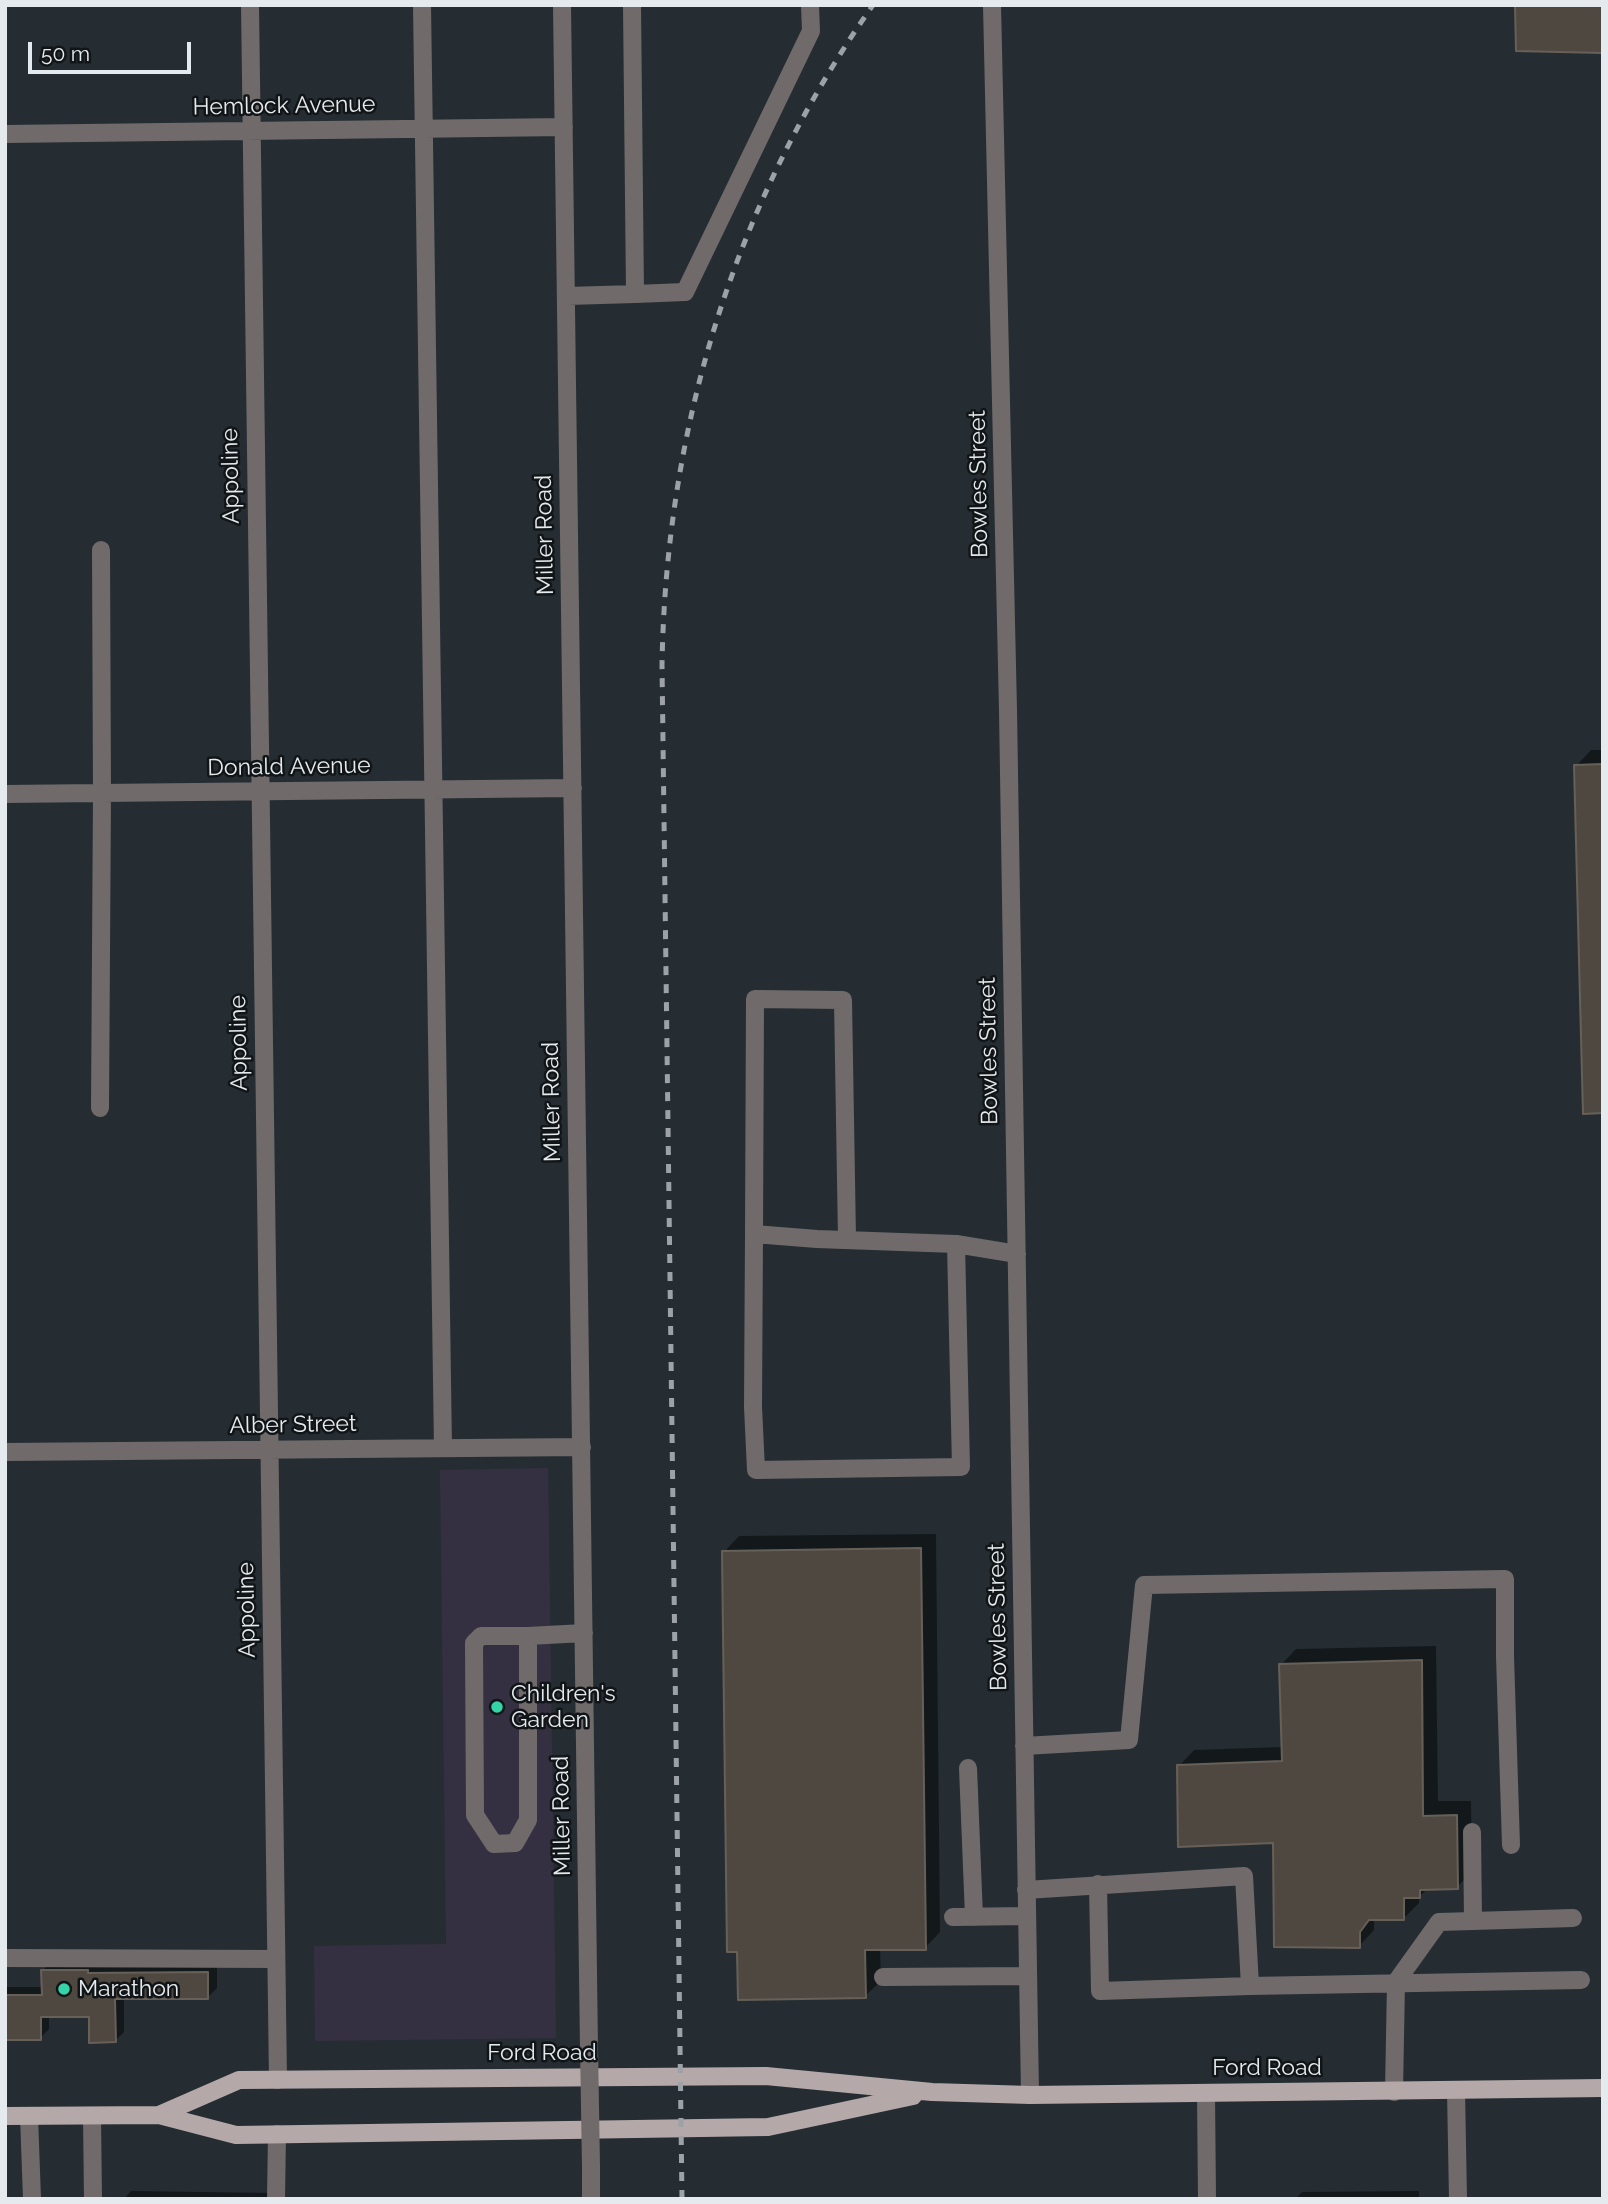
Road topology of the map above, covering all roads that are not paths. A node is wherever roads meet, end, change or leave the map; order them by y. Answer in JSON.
{"nodes":[{"id":1,"x":250,"y":5,"type":"edge"},
{"id":2,"x":422,"y":5,"type":"edge"},
{"id":3,"x":562,"y":5,"type":"edge"},
{"id":4,"x":632,"y":5,"type":"edge"},
{"id":5,"x":810,"y":5,"type":"edge"},
{"id":6,"x":992,"y":5,"type":"edge"},
{"id":7,"x":564,"y":127,"type":"junction"},
{"id":8,"x":424,"y":129,"type":"junction"},
{"id":9,"x":251,"y":131,"type":"junction"},
{"id":10,"x":5,"y":134,"type":"edge"},
{"id":11,"x":635,"y":294,"type":"junction"},
{"id":12,"x":567,"y":296,"type":"junction"},
{"id":13,"x":101,"y":550,"type":"dead end"},
{"id":14,"x":573,"y":788,"type":"junction"},
{"id":15,"x":433,"y":790,"type":"junction"},
{"id":16,"x":260,"y":792,"type":"junction"},
{"id":17,"x":5,"y":794,"type":"edge"},
{"id":18,"x":102,"y":794,"type":"junction"},
{"id":19,"x":100,"y":1108,"type":"dead end"},
{"id":20,"x":754,"y":1234,"type":"junction"},
{"id":21,"x":847,"y":1240,"type":"junction"},
{"id":22,"x":956,"y":1244,"type":"junction"},
{"id":23,"x":1017,"y":1254,"type":"junction"},
{"id":24,"x":582,"y":1447,"type":"junction"},
{"id":25,"x":443,"y":1448,"type":"junction"},
{"id":26,"x":269,"y":1450,"type":"junction"},
{"id":27,"x":5,"y":1452,"type":"edge"},
{"id":28,"x":584,"y":1633,"type":"junction"},
{"id":29,"x":528,"y":1636,"type":"junction"},
{"id":30,"x":1024,"y":1746,"type":"junction"},
{"id":31,"x":968,"y":1768,"type":"dead end"},
{"id":32,"x":1472,"y":1832,"type":"dead end"},
{"id":33,"x":1511,"y":1846,"type":"dead end"},
{"id":34,"x":1098,"y":1884,"type":"junction"},
{"id":35,"x":1026,"y":1890,"type":"junction"},
{"id":36,"x":1027,"y":1916,"type":"junction"},
{"id":37,"x":953,"y":1917,"type":"dead end"},
{"id":38,"x":974,"y":1917,"type":"junction"},
{"id":39,"x":1573,"y":1918,"type":"dead end"},
{"id":40,"x":1472,"y":1921,"type":"junction"},
{"id":41,"x":5,"y":1958,"type":"edge"},
{"id":42,"x":276,"y":1959,"type":"junction"},
{"id":43,"x":1027,"y":1976,"type":"junction"},
{"id":44,"x":883,"y":1978,"type":"dead end"},
{"id":45,"x":1581,"y":1980,"type":"dead end"},
{"id":46,"x":1396,"y":1982,"type":"junction"},
{"id":47,"x":1250,"y":1986,"type":"junction"},
{"id":48,"x":278,"y":2080,"type":"junction"},
{"id":49,"x":1603,"y":2088,"type":"edge"},
{"id":50,"x":1456,"y":2090,"type":"junction"},
{"id":51,"x":932,"y":2092,"type":"junction"},
{"id":52,"x":1394,"y":2092,"type":"junction"},
{"id":53,"x":1206,"y":2093,"type":"junction"},
{"id":54,"x":1030,"y":2095,"type":"junction"},
{"id":55,"x":159,"y":2115,"type":"junction"},
{"id":56,"x":5,"y":2116,"type":"edge"},
{"id":57,"x":29,"y":2116,"type":"junction"},
{"id":58,"x":92,"y":2116,"type":"junction"},
{"id":59,"x":277,"y":2134,"type":"junction"},
{"id":60,"x":32,"y":2199,"type":"edge"},
{"id":61,"x":93,"y":2199,"type":"edge"},
{"id":62,"x":276,"y":2199,"type":"edge"},
{"id":63,"x":592,"y":2199,"type":"edge"},
{"id":64,"x":1208,"y":2199,"type":"edge"},
{"id":65,"x":1458,"y":2199,"type":"edge"}],
"edges":[{"from":1,"to":9,"type":"street","name":"Appoline"},
{"from":2,"to":8,"type":"street"},
{"from":3,"to":7,"type":"street","name":"Miller Road"},
{"from":4,"to":11,"type":"street"},
{"from":5,"to":11,"type":"street"},
{"from":6,"to":23,"type":"street","name":"Bowles Street"},
{"from":7,"to":8,"type":"street","name":"Hemlock Avenue"},
{"from":7,"to":12,"type":"street","name":"Miller Road"},
{"from":8,"to":9,"type":"street","name":"Hemlock Avenue"},
{"from":8,"to":15,"type":"street"},
{"from":9,"to":10,"type":"street","name":"Hemlock Avenue"},
{"from":9,"to":16,"type":"street","name":"Appoline"},
{"from":11,"to":12,"type":"street"},
{"from":12,"to":14,"type":"street","name":"Miller Road"},
{"from":13,"to":18,"type":"street"},
{"from":14,"to":15,"type":"street","name":"Donald Avenue"},
{"from":14,"to":24,"type":"street","name":"Miller Road"},
{"from":15,"to":16,"type":"street","name":"Donald Avenue"},
{"from":15,"to":25,"type":"street"},
{"from":16,"to":18,"type":"street","name":"Donald Avenue"},
{"from":16,"to":26,"type":"street","name":"Appoline"},
{"from":17,"to":18,"type":"street","name":"Donald Avenue"},
{"from":18,"to":19,"type":"street"},
{"from":20,"to":21,"type":"street"},
{"from":20,"to":21,"type":"street"},
{"from":20,"to":22,"type":"street"},
{"from":21,"to":22,"type":"street"},
{"from":22,"to":23,"type":"street"},
{"from":23,"to":30,"type":"street","name":"Bowles Street"},
{"from":24,"to":25,"type":"street","name":"Alber Street"},
{"from":24,"to":28,"type":"street","name":"Miller Road"},
{"from":25,"to":26,"type":"street","name":"Alber Street"},
{"from":26,"to":27,"type":"street","name":"Alber Street"},
{"from":26,"to":42,"type":"street","name":"Appoline"},
{"from":28,"to":29,"type":"street"},
{"from":28,"to":63,"type":"street","name":"Miller Road","bridge":true},
{"from":29,"to":29,"type":"street"},
{"from":30,"to":33,"type":"street"},
{"from":30,"to":35,"type":"street","name":"Bowles Street"},
{"from":31,"to":38,"type":"street"},
{"from":32,"to":40,"type":"street"},
{"from":34,"to":35,"type":"street"},
{"from":34,"to":47,"type":"street"},
{"from":34,"to":47,"type":"street"},
{"from":35,"to":36,"type":"street","name":"Bowles Street"},
{"from":36,"to":38,"type":"street"},
{"from":36,"to":43,"type":"street","name":"Bowles Street"},
{"from":37,"to":38,"type":"street"},
{"from":39,"to":40,"type":"street"},
{"from":40,"to":46,"type":"street"},
{"from":41,"to":42,"type":"street"},
{"from":42,"to":48,"type":"street","name":"Appoline"},
{"from":43,"to":44,"type":"street"},
{"from":43,"to":54,"type":"street","name":"Bowles Street"},
{"from":45,"to":46,"type":"street"},
{"from":46,"to":47,"type":"street"},
{"from":46,"to":52,"type":"street"},
{"from":48,"to":51,"type":"main road","name":"Ford Road"},
{"from":48,"to":55,"type":"main road","name":"Ford Road"},
{"from":49,"to":50,"type":"main road","name":"Ford Road"},
{"from":50,"to":52,"type":"main road","name":"Ford Road"},
{"from":50,"to":65,"type":"street"},
{"from":51,"to":54,"type":"main road","name":"Ford Road"},
{"from":51,"to":59,"type":"main road","name":"Ford Road"},
{"from":52,"to":53,"type":"main road","name":"Ford Road"},
{"from":53,"to":54,"type":"main road","name":"Ford Road"},
{"from":53,"to":64,"type":"street"},
{"from":55,"to":58,"type":"main road","name":"Ford Road"},
{"from":55,"to":59,"type":"main road","name":"Ford Road"},
{"from":56,"to":57,"type":"main road","name":"Ford Road"},
{"from":57,"to":58,"type":"main road","name":"Ford Road"},
{"from":57,"to":60,"type":"street"},
{"from":58,"to":61,"type":"street"},
{"from":59,"to":62,"type":"street"}]}
